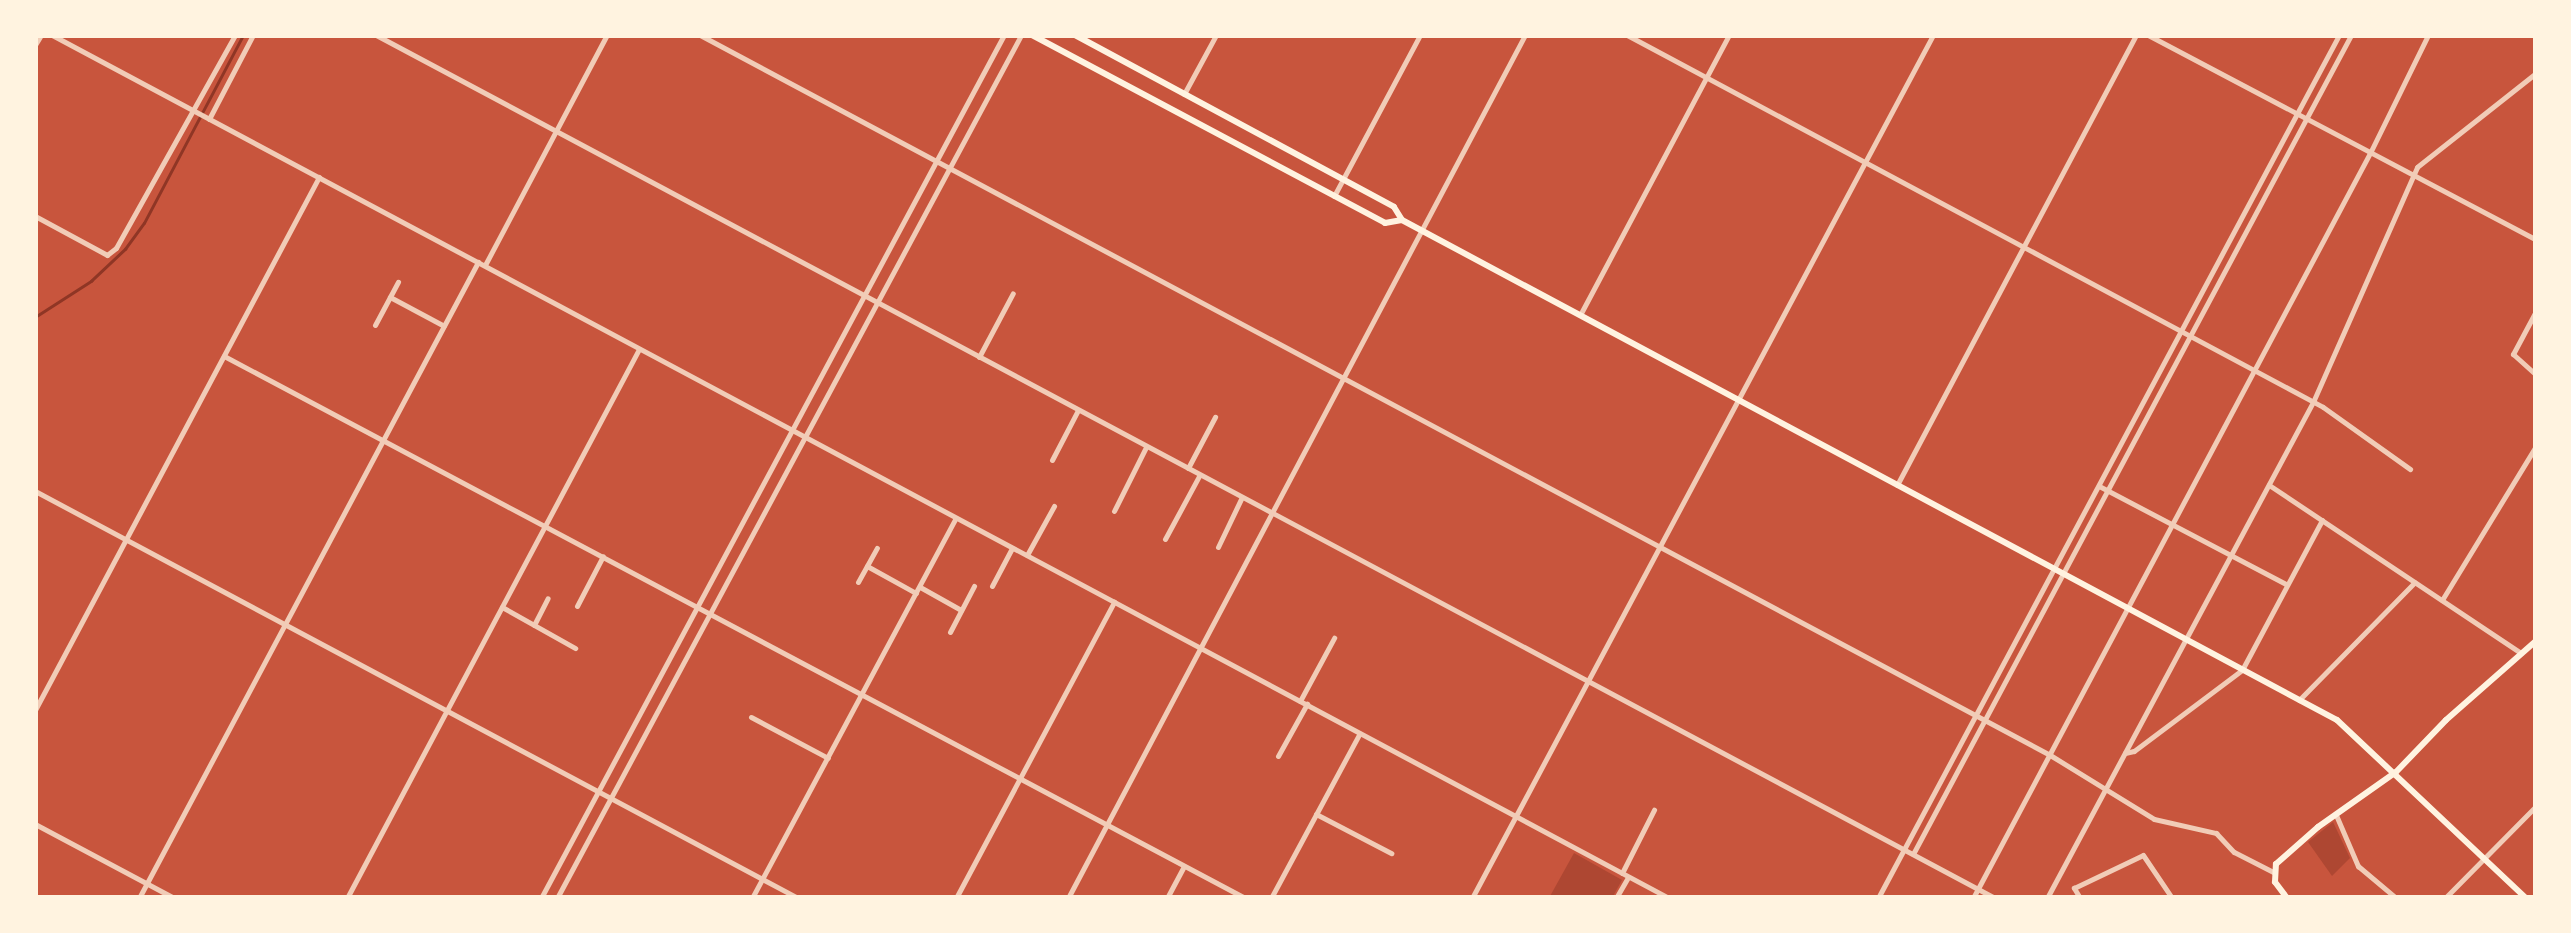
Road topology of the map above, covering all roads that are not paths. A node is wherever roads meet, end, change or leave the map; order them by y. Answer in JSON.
{"nodes":[{"id":1,"x":41,"y":35,"type":"edge"},
{"id":2,"x":52,"y":35,"type":"edge"},
{"id":3,"x":235,"y":35,"type":"edge"},
{"id":4,"x":252,"y":35,"type":"edge"},
{"id":5,"x":376,"y":35,"type":"edge"},
{"id":6,"x":607,"y":35,"type":"edge"},
{"id":7,"x":700,"y":35,"type":"edge"},
{"id":8,"x":1004,"y":35,"type":"edge"},
{"id":9,"x":1020,"y":35,"type":"edge"},
{"id":10,"x":1032,"y":35,"type":"edge"},
{"id":11,"x":1074,"y":35,"type":"edge"},
{"id":12,"x":1216,"y":35,"type":"edge"},
{"id":13,"x":1420,"y":35,"type":"edge"},
{"id":14,"x":1525,"y":35,"type":"edge"},
{"id":15,"x":1627,"y":35,"type":"edge"},
{"id":16,"x":1729,"y":35,"type":"edge"},
{"id":17,"x":1933,"y":35,"type":"edge"},
{"id":18,"x":2136,"y":35,"type":"edge"},
{"id":19,"x":2148,"y":35,"type":"edge"},
{"id":20,"x":2339,"y":35,"type":"edge"},
{"id":21,"x":2351,"y":35,"type":"edge"},
{"id":22,"x":2428,"y":35,"type":"edge"},
{"id":23,"x":35,"y":46,"type":"edge"},
{"id":24,"x":2536,"y":74,"type":"edge"},
{"id":25,"x":1706,"y":77,"type":"junction"},
{"id":26,"x":1184,"y":94,"type":"junction"},
{"id":27,"x":195,"y":112,"type":"junction"},
{"id":28,"x":2296,"y":114,"type":"junction"},
{"id":29,"x":207,"y":118,"type":"junction"},
{"id":30,"x":2306,"y":119,"type":"junction"},
{"id":31,"x":555,"y":132,"type":"junction"},
{"id":32,"x":2370,"y":154,"type":"junction"},
{"id":33,"x":936,"y":161,"type":"junction"},
{"id":34,"x":1865,"y":162,"type":"junction"},
{"id":35,"x":949,"y":168,"type":"junction"},
{"id":36,"x":2412,"y":176,"type":"junction"},
{"id":37,"x":319,"y":177,"type":"junction"},
{"id":38,"x":1343,"y":180,"type":"junction"},
{"id":39,"x":1334,"y":196,"type":"junction"},
{"id":40,"x":35,"y":216,"type":"edge"},
{"id":41,"x":1402,"y":220,"type":"junction"},
{"id":42,"x":1422,"y":231,"type":"junction"},
{"id":43,"x":2536,"y":240,"type":"edge"},
{"id":44,"x":2023,"y":246,"type":"junction"},
{"id":45,"x":478,"y":262,"type":"junction"},
{"id":46,"x":485,"y":266,"type":"junction"},
{"id":47,"x":398,"y":282,"type":"dead end"},
{"id":48,"x":1013,"y":293,"type":"dead end"},
{"id":49,"x":864,"y":296,"type":"junction"},
{"id":50,"x":390,"y":297,"type":"junction"},
{"id":51,"x":876,"y":302,"type":"junction"},
{"id":52,"x":2536,"y":310,"type":"edge"},
{"id":53,"x":1580,"y":316,"type":"junction"},
{"id":54,"x":375,"y":325,"type":"dead end"},
{"id":55,"x":444,"y":326,"type":"junction"},
{"id":56,"x":2180,"y":330,"type":"junction"},
{"id":57,"x":2190,"y":336,"type":"junction"},
{"id":58,"x":639,"y":348,"type":"junction"},
{"id":59,"x":224,"y":356,"type":"junction"},
{"id":60,"x":979,"y":357,"type":"junction"},
{"id":61,"x":2255,"y":370,"type":"junction"},
{"id":62,"x":2536,"y":374,"type":"edge"},
{"id":63,"x":1343,"y":378,"type":"junction"},
{"id":64,"x":1737,"y":401,"type":"junction"},
{"id":65,"x":2313,"y":402,"type":"junction"},
{"id":66,"x":1078,"y":410,"type":"junction"},
{"id":67,"x":1216,"y":417,"type":"dead end"},
{"id":68,"x":792,"y":430,"type":"junction"},
{"id":69,"x":804,"y":436,"type":"junction"},
{"id":70,"x":386,"y":438,"type":"junction"},
{"id":71,"x":1147,"y":446,"type":"junction"},
{"id":72,"x":2536,"y":446,"type":"edge"},
{"id":73,"x":1052,"y":460,"type":"dead end"},
{"id":74,"x":1188,"y":468,"type":"junction"},
{"id":75,"x":2410,"y":469,"type":"dead end"},
{"id":76,"x":1200,"y":474,"type":"junction"},
{"id":77,"x":1897,"y":485,"type":"junction"},
{"id":78,"x":2269,"y":485,"type":"junction"},
{"id":79,"x":2098,"y":486,"type":"junction"},
{"id":80,"x":2107,"y":490,"type":"junction"},
{"id":81,"x":35,"y":491,"type":"edge"},
{"id":82,"x":1242,"y":497,"type":"junction"},
{"id":83,"x":1054,"y":506,"type":"dead end"},
{"id":84,"x":1114,"y":511,"type":"dead end"},
{"id":85,"x":1271,"y":512,"type":"junction"},
{"id":86,"x":956,"y":518,"type":"junction"},
{"id":87,"x":2322,"y":520,"type":"junction"},
{"id":88,"x":546,"y":524,"type":"junction"},
{"id":89,"x":2173,"y":525,"type":"junction"},
{"id":90,"x":126,"y":539,"type":"junction"},
{"id":91,"x":1165,"y":539,"type":"dead end"},
{"id":92,"x":1660,"y":546,"type":"junction"},
{"id":93,"x":1218,"y":547,"type":"dead end"},
{"id":94,"x":876,"y":548,"type":"dead end"},
{"id":95,"x":1012,"y":548,"type":"junction"},
{"id":96,"x":604,"y":555,"type":"junction"},
{"id":97,"x":1027,"y":555,"type":"junction"},
{"id":98,"x":2230,"y":555,"type":"junction"},
{"id":99,"x":867,"y":566,"type":"junction"},
{"id":100,"x":2053,"y":569,"type":"junction"},
{"id":101,"x":2062,"y":574,"type":"junction"},
{"id":102,"x":858,"y":582,"type":"dead end"},
{"id":103,"x":2415,"y":582,"type":"junction"},
{"id":104,"x":2288,"y":585,"type":"junction"},
{"id":105,"x":974,"y":586,"type":"dead end"},
{"id":106,"x":992,"y":586,"type":"dead end"},
{"id":107,"x":918,"y":590,"type":"junction"},
{"id":108,"x":548,"y":598,"type":"dead end"},
{"id":109,"x":2442,"y":600,"type":"junction"},
{"id":110,"x":1114,"y":602,"type":"junction"},
{"id":111,"x":577,"y":606,"type":"dead end"},
{"id":112,"x":698,"y":606,"type":"junction"},
{"id":113,"x":502,"y":607,"type":"junction"},
{"id":114,"x":2128,"y":608,"type":"junction"},
{"id":115,"x":962,"y":610,"type":"junction"},
{"id":116,"x":710,"y":612,"type":"junction"},
{"id":117,"x":286,"y":624,"type":"junction"},
{"id":118,"x":534,"y":625,"type":"junction"},
{"id":119,"x":950,"y":632,"type":"dead end"},
{"id":120,"x":1334,"y":638,"type":"dead end"},
{"id":121,"x":2187,"y":640,"type":"junction"},
{"id":122,"x":2536,"y":641,"type":"edge"},
{"id":123,"x":1200,"y":646,"type":"junction"},
{"id":124,"x":575,"y":648,"type":"dead end"},
{"id":125,"x":2521,"y":654,"type":"junction"},
{"id":126,"x":2242,"y":670,"type":"junction"},
{"id":127,"x":1588,"y":680,"type":"junction"},
{"id":128,"x":862,"y":694,"type":"junction"},
{"id":129,"x":2299,"y":700,"type":"junction"},
{"id":130,"x":1304,"y":702,"type":"junction"},
{"id":131,"x":35,"y":710,"type":"edge"},
{"id":132,"x":447,"y":711,"type":"junction"},
{"id":133,"x":1975,"y":715,"type":"junction"},
{"id":134,"x":752,"y":718,"type":"dead end"},
{"id":135,"x":1984,"y":720,"type":"junction"},
{"id":136,"x":1360,"y":733,"type":"junction"},
{"id":137,"x":2124,"y":753,"type":"junction"},
{"id":138,"x":2050,"y":755,"type":"junction"},
{"id":139,"x":1278,"y":756,"type":"dead end"},
{"id":140,"x":828,"y":758,"type":"junction"},
{"id":141,"x":2396,"y":772,"type":"junction"},
{"id":142,"x":1019,"y":778,"type":"junction"},
{"id":143,"x":2106,"y":786,"type":"junction"},
{"id":144,"x":598,"y":792,"type":"junction"},
{"id":145,"x":610,"y":798,"type":"junction"},
{"id":146,"x":2536,"y":806,"type":"edge"},
{"id":147,"x":1654,"y":810,"type":"dead end"},
{"id":148,"x":1316,"y":814,"type":"junction"},
{"id":149,"x":2336,"y":814,"type":"junction"},
{"id":150,"x":1517,"y":816,"type":"junction"},
{"id":151,"x":35,"y":824,"type":"edge"},
{"id":152,"x":1107,"y":826,"type":"junction"},
{"id":153,"x":1904,"y":849,"type":"junction"},
{"id":154,"x":1391,"y":853,"type":"dead end"},
{"id":155,"x":1913,"y":854,"type":"junction"},
{"id":156,"x":2484,"y":858,"type":"junction"},
{"id":157,"x":1184,"y":866,"type":"junction"},
{"id":158,"x":2273,"y":872,"type":"junction"},
{"id":159,"x":1625,"y":875,"type":"junction"},
{"id":160,"x":762,"y":879,"type":"junction"},
{"id":161,"x":147,"y":884,"type":"junction"},
{"id":162,"x":1978,"y":889,"type":"junction"},
{"id":163,"x":139,"y":898,"type":"edge"},
{"id":164,"x":174,"y":898,"type":"edge"},
{"id":165,"x":346,"y":898,"type":"edge"},
{"id":166,"x":541,"y":898,"type":"edge"},
{"id":167,"x":557,"y":898,"type":"edge"},
{"id":168,"x":752,"y":898,"type":"edge"},
{"id":169,"x":798,"y":898,"type":"edge"},
{"id":170,"x":956,"y":898,"type":"edge"},
{"id":171,"x":1068,"y":898,"type":"edge"},
{"id":172,"x":1167,"y":898,"type":"edge"},
{"id":173,"x":1245,"y":898,"type":"edge"},
{"id":174,"x":1271,"y":898,"type":"edge"},
{"id":175,"x":1472,"y":898,"type":"edge"},
{"id":176,"x":1616,"y":898,"type":"edge"},
{"id":177,"x":1669,"y":898,"type":"edge"},
{"id":178,"x":1878,"y":898,"type":"edge"},
{"id":179,"x":1973,"y":898,"type":"edge"},
{"id":180,"x":1995,"y":898,"type":"edge"},
{"id":181,"x":2047,"y":898,"type":"edge"},
{"id":182,"x":2080,"y":898,"type":"edge"},
{"id":183,"x":2172,"y":898,"type":"edge"},
{"id":184,"x":2287,"y":898,"type":"edge"},
{"id":185,"x":2396,"y":898,"type":"edge"},
{"id":186,"x":2445,"y":898,"type":"edge"},
{"id":187,"x":2526,"y":898,"type":"edge"}],
"edges":[{"from":1,"to":23,"type":"street"},
{"from":2,"to":27,"type":"street"},
{"from":3,"to":27,"type":"street"},
{"from":4,"to":29,"type":"street"},
{"from":5,"to":31,"type":"street"},
{"from":6,"to":31,"type":"street"},
{"from":7,"to":33,"type":"street"},
{"from":8,"to":33,"type":"street"},
{"from":9,"to":35,"type":"street"},
{"from":10,"to":39,"type":"main road"},
{"from":11,"to":26,"type":"main road"},
{"from":12,"to":26,"type":"street"},
{"from":13,"to":38,"type":"street"},
{"from":14,"to":42,"type":"street"},
{"from":15,"to":25,"type":"street"},
{"from":16,"to":25,"type":"street"},
{"from":17,"to":34,"type":"street"},
{"from":18,"to":44,"type":"street"},
{"from":19,"to":28,"type":"street"},
{"from":20,"to":28,"type":"street"},
{"from":21,"to":30,"type":"street"},
{"from":22,"to":32,"type":"street"},
{"from":24,"to":36,"type":"street"},
{"from":25,"to":34,"type":"street"},
{"from":25,"to":53,"type":"street"},
{"from":26,"to":38,"type":"main road"},
{"from":27,"to":29,"type":"street"},
{"from":27,"to":40,"type":"street"},
{"from":28,"to":30,"type":"street"},
{"from":28,"to":56,"type":"street"},
{"from":29,"to":37,"type":"street"},
{"from":30,"to":32,"type":"street"},
{"from":30,"to":57,"type":"street"},
{"from":31,"to":46,"type":"street"},
{"from":31,"to":49,"type":"street"},
{"from":32,"to":36,"type":"street"},
{"from":32,"to":61,"type":"street"},
{"from":33,"to":35,"type":"street"},
{"from":33,"to":49,"type":"street"},
{"from":34,"to":44,"type":"street"},
{"from":34,"to":64,"type":"street"},
{"from":35,"to":51,"type":"street"},
{"from":35,"to":63,"type":"street"},
{"from":36,"to":43,"type":"street"},
{"from":36,"to":65,"type":"street"},
{"from":37,"to":45,"type":"street"},
{"from":37,"to":59,"type":"street"},
{"from":38,"to":39,"type":"street"},
{"from":38,"to":41,"type":"main road"},
{"from":39,"to":41,"type":"main road"},
{"from":41,"to":42,"type":"main road"},
{"from":42,"to":53,"type":"main road"},
{"from":42,"to":63,"type":"street"},
{"from":44,"to":56,"type":"street"},
{"from":44,"to":77,"type":"street"},
{"from":45,"to":46,"type":"street"},
{"from":45,"to":55,"type":"street"},
{"from":46,"to":58,"type":"street"},
{"from":47,"to":50,"type":"street"},
{"from":48,"to":60,"type":"street"},
{"from":49,"to":51,"type":"street"},
{"from":49,"to":68,"type":"street"},
{"from":50,"to":54,"type":"street"},
{"from":50,"to":55,"type":"street"},
{"from":51,"to":60,"type":"street"},
{"from":51,"to":69,"type":"street"},
{"from":52,"to":62,"type":"street"},
{"from":53,"to":64,"type":"main road"},
{"from":55,"to":70,"type":"street"},
{"from":56,"to":57,"type":"street"},
{"from":56,"to":79,"type":"street"},
{"from":57,"to":61,"type":"street"},
{"from":57,"to":80,"type":"street"},
{"from":58,"to":68,"type":"street"},
{"from":58,"to":88,"type":"street"},
{"from":59,"to":70,"type":"street"},
{"from":59,"to":90,"type":"street"},
{"from":60,"to":66,"type":"street"},
{"from":61,"to":65,"type":"street"},
{"from":61,"to":89,"type":"street"},
{"from":63,"to":85,"type":"street"},
{"from":63,"to":92,"type":"street"},
{"from":64,"to":77,"type":"main road"},
{"from":64,"to":92,"type":"street"},
{"from":65,"to":75,"type":"street"},
{"from":65,"to":78,"type":"street"},
{"from":66,"to":71,"type":"street"},
{"from":66,"to":73,"type":"street"},
{"from":67,"to":74,"type":"street"},
{"from":68,"to":69,"type":"street"},
{"from":68,"to":112,"type":"street"},
{"from":69,"to":86,"type":"street"},
{"from":69,"to":116,"type":"street"},
{"from":70,"to":88,"type":"street"},
{"from":70,"to":117,"type":"street"},
{"from":71,"to":74,"type":"street"},
{"from":71,"to":84,"type":"street"},
{"from":72,"to":109,"type":"street"},
{"from":74,"to":76,"type":"street"},
{"from":76,"to":82,"type":"street"},
{"from":76,"to":91,"type":"street"},
{"from":77,"to":100,"type":"main road"},
{"from":78,"to":87,"type":"street"},
{"from":78,"to":98,"type":"street"},
{"from":79,"to":80,"type":"street"},
{"from":79,"to":100,"type":"street"},
{"from":80,"to":89,"type":"street"},
{"from":80,"to":101,"type":"street"},
{"from":81,"to":90,"type":"street"},
{"from":82,"to":85,"type":"street"},
{"from":82,"to":93,"type":"street"},
{"from":83,"to":97,"type":"street"},
{"from":85,"to":123,"type":"street"},
{"from":85,"to":127,"type":"street"},
{"from":86,"to":95,"type":"street"},
{"from":86,"to":107,"type":"street"},
{"from":87,"to":103,"type":"street"},
{"from":87,"to":104,"type":"street"},
{"from":88,"to":96,"type":"street"},
{"from":88,"to":113,"type":"street"},
{"from":89,"to":98,"type":"street"},
{"from":89,"to":114,"type":"street"},
{"from":90,"to":117,"type":"street"},
{"from":90,"to":131,"type":"street"},
{"from":92,"to":127,"type":"street"},
{"from":92,"to":133,"type":"street"},
{"from":94,"to":99,"type":"street"},
{"from":95,"to":97,"type":"street"},
{"from":95,"to":106,"type":"street"},
{"from":96,"to":111,"type":"street"},
{"from":96,"to":112,"type":"street"},
{"from":97,"to":110,"type":"street"},
{"from":98,"to":104,"type":"street"},
{"from":98,"to":121,"type":"street"},
{"from":99,"to":102,"type":"street"},
{"from":99,"to":107,"type":"street"},
{"from":100,"to":101,"type":"main road"},
{"from":100,"to":133,"type":"street"},
{"from":101,"to":114,"type":"main road"},
{"from":101,"to":135,"type":"street"},
{"from":103,"to":109,"type":"street"},
{"from":103,"to":129,"type":"street"},
{"from":104,"to":126,"type":"street"},
{"from":105,"to":115,"type":"street"},
{"from":107,"to":115,"type":"street"},
{"from":107,"to":128,"type":"street"},
{"from":108,"to":118,"type":"street"},
{"from":109,"to":125,"type":"street"},
{"from":110,"to":123,"type":"street"},
{"from":110,"to":142,"type":"street"},
{"from":112,"to":116,"type":"street"},
{"from":112,"to":144,"type":"street"},
{"from":113,"to":118,"type":"street"},
{"from":113,"to":132,"type":"street"},
{"from":114,"to":121,"type":"main road"},
{"from":114,"to":138,"type":"street"},
{"from":115,"to":119,"type":"street"},
{"from":116,"to":128,"type":"street"},
{"from":116,"to":145,"type":"street"},
{"from":117,"to":132,"type":"street"},
{"from":117,"to":161,"type":"street"},
{"from":118,"to":124,"type":"street"},
{"from":120,"to":130,"type":"street"},
{"from":121,"to":126,"type":"main road"},
{"from":121,"to":137,"type":"street"},
{"from":122,"to":125,"type":"main road"},
{"from":123,"to":130,"type":"street"},
{"from":123,"to":152,"type":"street"},
{"from":125,"to":141,"type":"main road"},
{"from":126,"to":129,"type":"main road"},
{"from":126,"to":137,"type":"street"},
{"from":127,"to":150,"type":"street"},
{"from":127,"to":153,"type":"street"},
{"from":128,"to":140,"type":"street"},
{"from":128,"to":142,"type":"street"},
{"from":129,"to":141,"type":"main road"},
{"from":130,"to":136,"type":"street"},
{"from":130,"to":139,"type":"street"},
{"from":132,"to":144,"type":"street"},
{"from":132,"to":165,"type":"street"},
{"from":133,"to":135,"type":"street"},
{"from":133,"to":153,"type":"street"},
{"from":134,"to":140,"type":"street"},
{"from":135,"to":138,"type":"street"},
{"from":135,"to":155,"type":"street"},
{"from":136,"to":148,"type":"street"},
{"from":136,"to":150,"type":"street"},
{"from":137,"to":143,"type":"street"},
{"from":138,"to":143,"type":"street"},
{"from":138,"to":162,"type":"street"},
{"from":140,"to":160,"type":"street"},
{"from":141,"to":149,"type":"main road"},
{"from":141,"to":156,"type":"main road"},
{"from":142,"to":152,"type":"street"},
{"from":142,"to":170,"type":"street"},
{"from":143,"to":158,"type":"street"},
{"from":143,"to":181,"type":"street"},
{"from":144,"to":145,"type":"street"},
{"from":144,"to":166,"type":"street"},
{"from":145,"to":160,"type":"street"},
{"from":145,"to":167,"type":"street"},
{"from":146,"to":156,"type":"street"},
{"from":147,"to":159,"type":"street"},
{"from":148,"to":154,"type":"street"},
{"from":148,"to":174,"type":"street"},
{"from":149,"to":158,"type":"main road"},
{"from":149,"to":185,"type":"street"},
{"from":150,"to":159,"type":"street"},
{"from":150,"to":175,"type":"street"},
{"from":151,"to":161,"type":"street"},
{"from":152,"to":157,"type":"street"},
{"from":152,"to":171,"type":"street"},
{"from":153,"to":155,"type":"street"},
{"from":153,"to":178,"type":"street"},
{"from":155,"to":162,"type":"street"},
{"from":156,"to":186,"type":"street"},
{"from":156,"to":187,"type":"main road"},
{"from":157,"to":172,"type":"street"},
{"from":157,"to":173,"type":"street"},
{"from":158,"to":184,"type":"main road"},
{"from":159,"to":176,"type":"street"},
{"from":159,"to":177,"type":"street"},
{"from":160,"to":168,"type":"street"},
{"from":160,"to":169,"type":"street"},
{"from":161,"to":163,"type":"street"},
{"from":161,"to":164,"type":"street"},
{"from":162,"to":179,"type":"street"},
{"from":162,"to":180,"type":"street"},
{"from":182,"to":183,"type":"street"}]}
